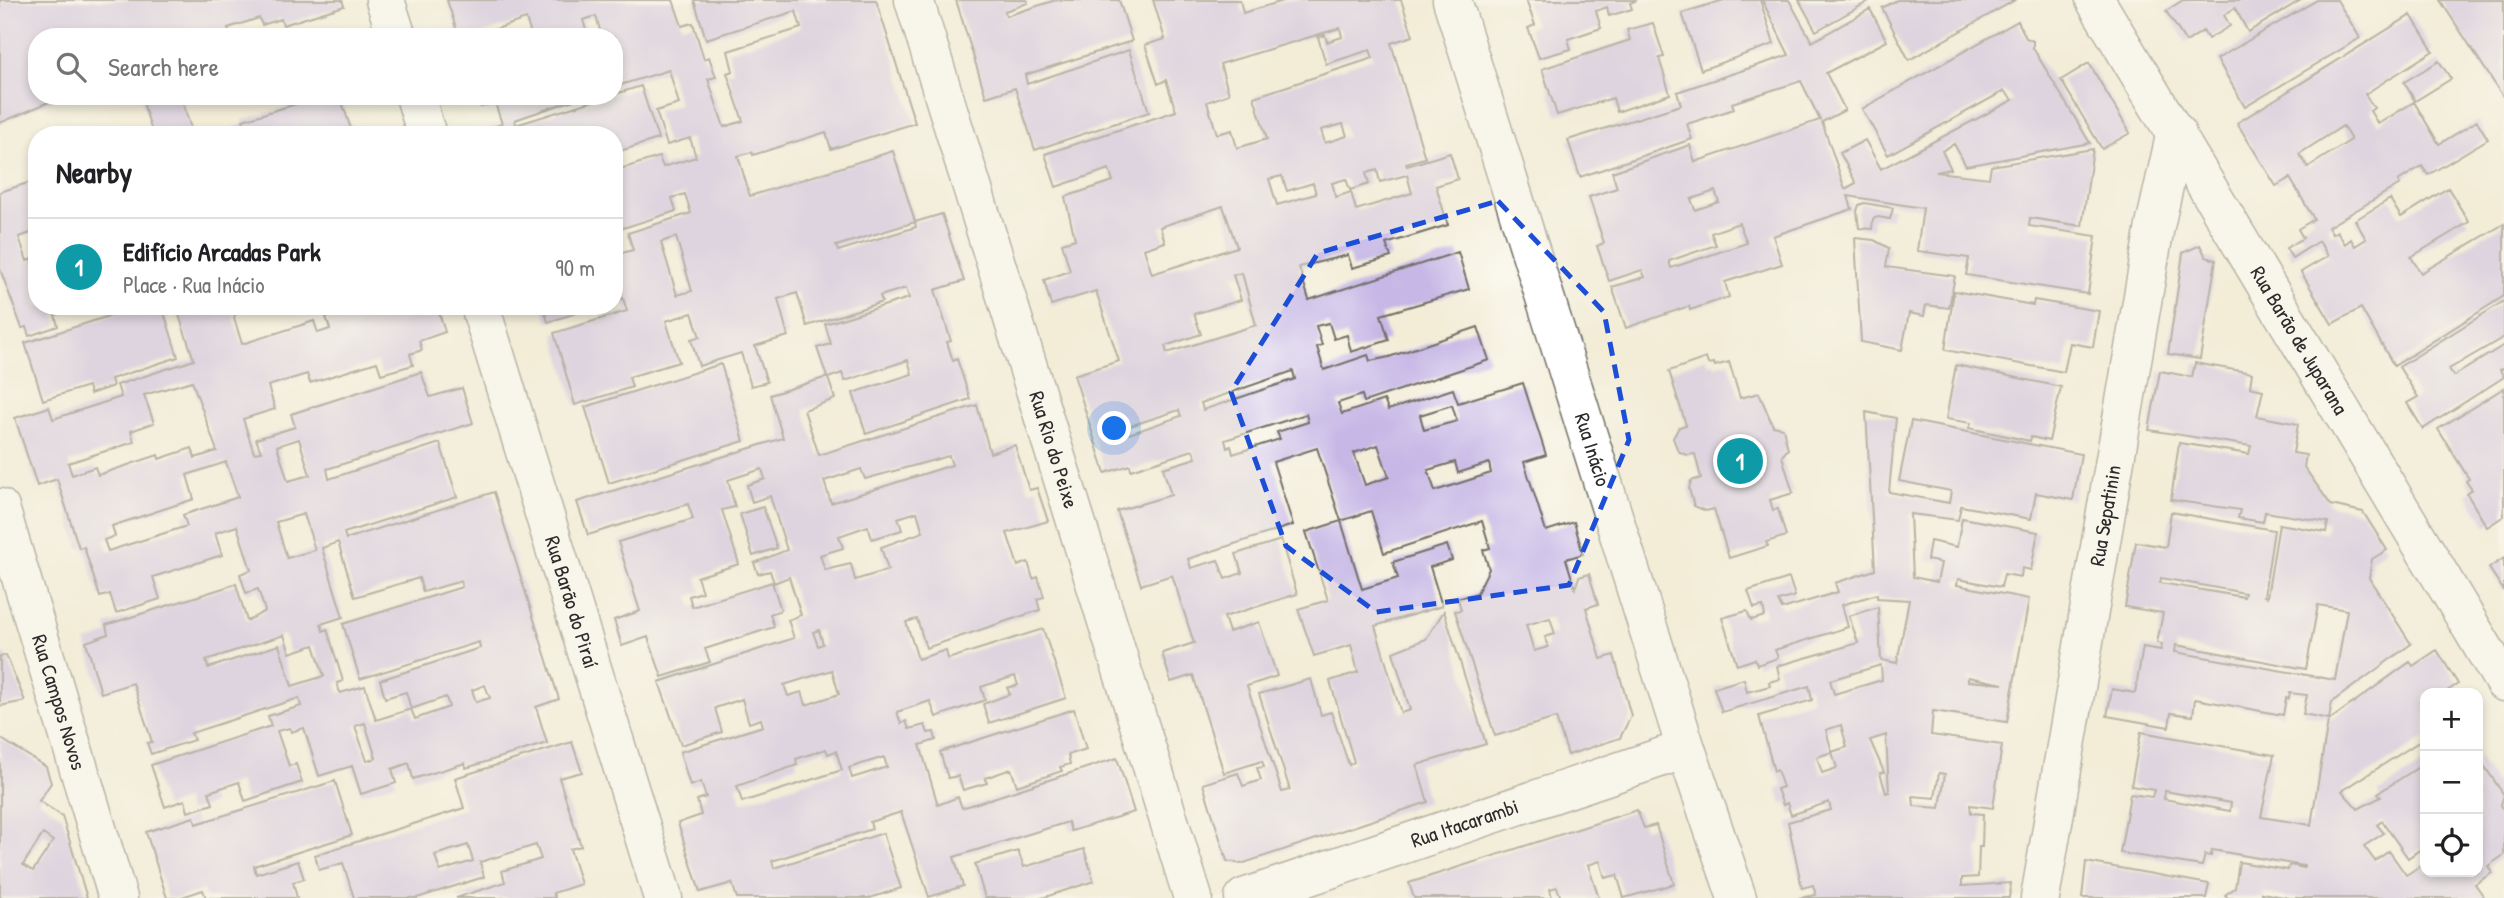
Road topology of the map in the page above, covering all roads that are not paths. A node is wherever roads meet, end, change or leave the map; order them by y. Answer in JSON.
{"nodes":[{"id":1,"x":386,"y":0,"type":"edge"},
{"id":2,"x":914,"y":0,"type":"edge"},
{"id":3,"x":1452,"y":0,"type":"edge"},
{"id":4,"x":2095,"y":0,"type":"edge"},
{"id":5,"x":394,"y":28,"type":"edge"},
{"id":6,"x":418,"y":105,"type":"edge"},
{"id":7,"x":424,"y":126,"type":"edge"},
{"id":8,"x":2176,"y":132,"type":"junction"},
{"id":9,"x":483,"y":315,"type":"edge"},
{"id":10,"x":0,"y":508,"type":"edge"},
{"id":11,"x":2504,"y":682,"type":"edge"},
{"id":12,"x":1686,"y":749,"type":"junction"},
{"id":13,"x":118,"y":898,"type":"edge"},
{"id":14,"x":663,"y":898,"type":"edge"},
{"id":15,"x":1193,"y":898,"type":"edge"},
{"id":16,"x":1244,"y":898,"type":"edge"},
{"id":17,"x":1737,"y":898,"type":"edge"},
{"id":18,"x":2040,"y":898,"type":"edge"}],
"edges":[{"from":1,"to":5,"type":"street"},
{"from":2,"to":15,"type":"street","name":"Rua Rio do Peixe"},
{"from":3,"to":12,"type":"street","name":"Rua Inácio"},
{"from":4,"to":8,"type":"street","name":"Rua Barão de Juparana"},
{"from":6,"to":7,"type":"street"},
{"from":8,"to":11,"type":"street","name":"Rua Barão de Juparana"},
{"from":8,"to":18,"type":"street","name":"Rua Sepatinin"},
{"from":9,"to":14,"type":"street","name":"Rua Barão do Piraí"},
{"from":10,"to":13,"type":"street","name":"Rua Campos Novos"},
{"from":12,"to":16,"type":"street","name":"Rua Itacarambi"},
{"from":12,"to":17,"type":"street","name":"Rua Inácio"}]}
